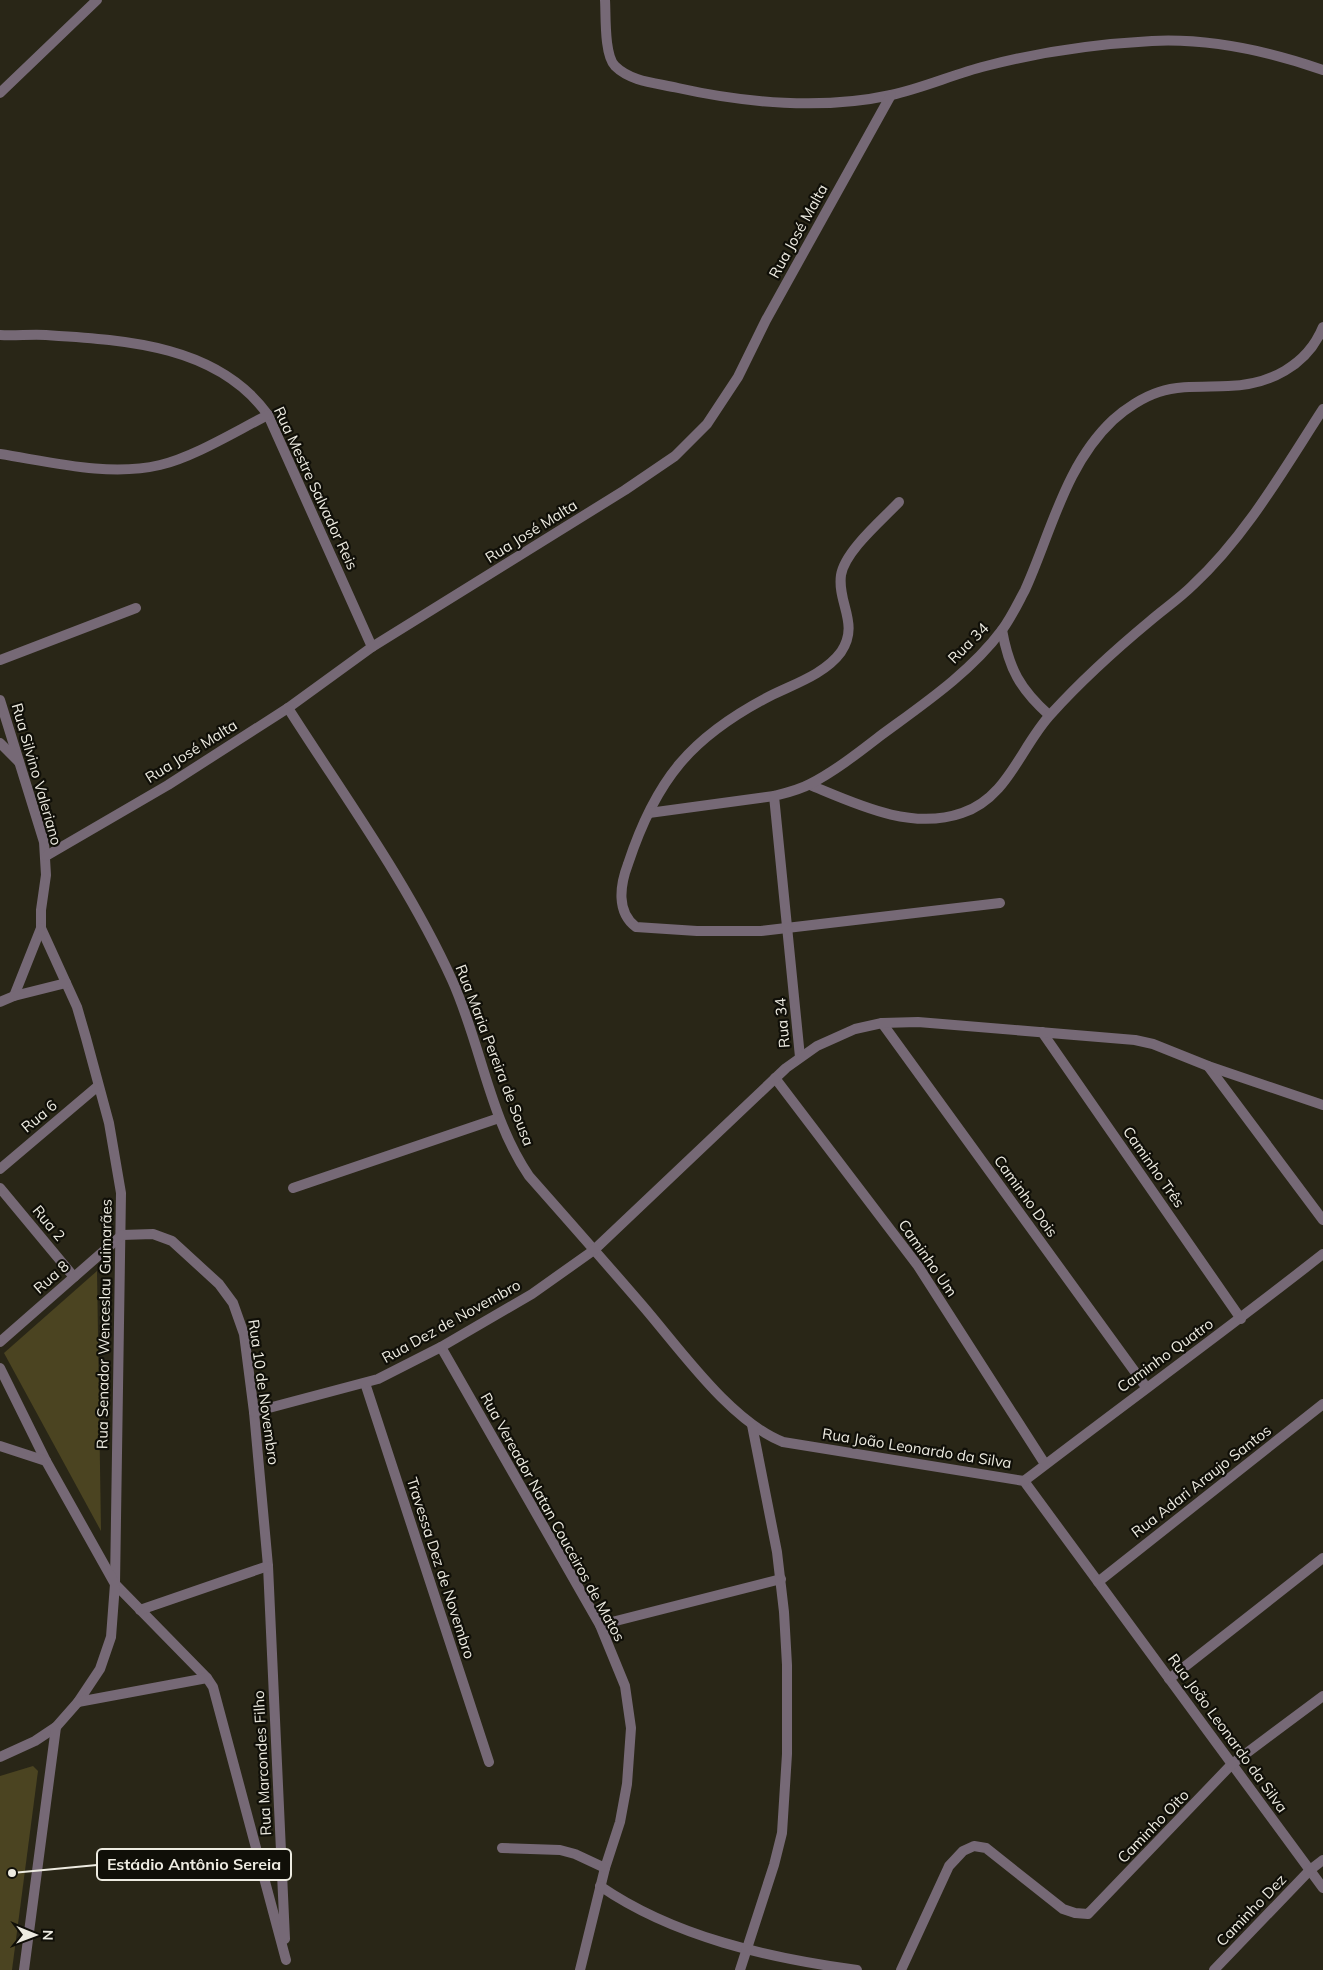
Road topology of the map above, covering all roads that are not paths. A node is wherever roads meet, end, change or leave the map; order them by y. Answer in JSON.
{"nodes":[{"id":1,"x":97,"y":0,"type":"edge"},
{"id":2,"x":605,"y":0,"type":"edge"},
{"id":3,"x":1323,"y":70,"type":"edge"},
{"id":4,"x":0,"y":94,"type":"edge"},
{"id":5,"x":891,"y":95,"type":"junction"},
{"id":6,"x":1323,"y":327,"type":"edge"},
{"id":7,"x":0,"y":335,"type":"edge"},
{"id":8,"x":1323,"y":409,"type":"edge"},
{"id":9,"x":268,"y":415,"type":"junction"},
{"id":10,"x":0,"y":454,"type":"edge"},
{"id":11,"x":899,"y":502,"type":"dead end"},
{"id":12,"x":136,"y":608,"type":"dead end"},
{"id":13,"x":1002,"y":630,"type":"junction"},
{"id":14,"x":372,"y":647,"type":"junction"},
{"id":15,"x":0,"y":660,"type":"edge"},
{"id":16,"x":0,"y":700,"type":"edge"},
{"id":17,"x":288,"y":708,"type":"junction"},
{"id":18,"x":1049,"y":715,"type":"junction"},
{"id":19,"x":0,"y":743,"type":"edge"},
{"id":20,"x":19,"y":762,"type":"junction"},
{"id":21,"x":810,"y":785,"type":"junction"},
{"id":22,"x":774,"y":796,"type":"junction"},
{"id":23,"x":648,"y":813,"type":"junction"},
{"id":24,"x":46,"y":856,"type":"junction"},
{"id":25,"x":1000,"y":903,"type":"dead end"},
{"id":26,"x":41,"y":928,"type":"junction"},
{"id":27,"x":788,"y":928,"type":"junction"},
{"id":28,"x":66,"y":983,"type":"junction"},
{"id":29,"x":14,"y":996,"type":"junction"},
{"id":30,"x":0,"y":1002,"type":"edge"},
{"id":31,"x":882,"y":1023,"type":"junction"},
{"id":32,"x":1042,"y":1032,"type":"junction"},
{"id":33,"x":800,"y":1056,"type":"junction"},
{"id":34,"x":1208,"y":1066,"type":"junction"},
{"id":35,"x":775,"y":1078,"type":"junction"},
{"id":36,"x":98,"y":1086,"type":"junction"},
{"id":37,"x":1323,"y":1105,"type":"edge"},
{"id":38,"x":499,"y":1118,"type":"junction"},
{"id":39,"x":0,"y":1169,"type":"edge"},
{"id":40,"x":0,"y":1188,"type":"edge"},
{"id":41,"x":293,"y":1188,"type":"dead end"},
{"id":42,"x":1323,"y":1220,"type":"edge"},
{"id":43,"x":122,"y":1235,"type":"junction"},
{"id":44,"x":594,"y":1250,"type":"junction"},
{"id":45,"x":1323,"y":1254,"type":"edge"},
{"id":46,"x":74,"y":1277,"type":"junction"},
{"id":47,"x":1241,"y":1319,"type":"junction"},
{"id":48,"x":0,"y":1342,"type":"edge"},
{"id":49,"x":441,"y":1347,"type":"junction"},
{"id":50,"x":0,"y":1368,"type":"edge"},
{"id":51,"x":365,"y":1383,"type":"junction"},
{"id":52,"x":1146,"y":1386,"type":"junction"},
{"id":53,"x":1323,"y":1404,"type":"edge"},
{"id":54,"x":254,"y":1412,"type":"junction"},
{"id":55,"x":752,"y":1426,"type":"junction"},
{"id":56,"x":0,"y":1446,"type":"edge"},
{"id":57,"x":46,"y":1461,"type":"junction"},
{"id":58,"x":1045,"y":1464,"type":"junction"},
{"id":59,"x":1024,"y":1481,"type":"junction"},
{"id":60,"x":1323,"y":1558,"type":"edge"},
{"id":61,"x":268,"y":1566,"type":"junction"},
{"id":62,"x":781,"y":1579,"type":"junction"},
{"id":63,"x":1098,"y":1582,"type":"junction"},
{"id":64,"x":115,"y":1584,"type":"junction"},
{"id":65,"x":140,"y":1610,"type":"junction"},
{"id":66,"x":600,"y":1625,"type":"junction"},
{"id":67,"x":207,"y":1678,"type":"junction"},
{"id":68,"x":1169,"y":1678,"type":"junction"},
{"id":69,"x":1323,"y":1696,"type":"edge"},
{"id":70,"x":78,"y":1702,"type":"junction"},
{"id":71,"x":56,"y":1727,"type":"junction"},
{"id":72,"x":0,"y":1757,"type":"edge"},
{"id":73,"x":489,"y":1762,"type":"dead end"},
{"id":74,"x":1232,"y":1764,"type":"junction"},
{"id":75,"x":502,"y":1848,"type":"dead end"},
{"id":76,"x":1323,"y":1860,"type":"edge"},
{"id":77,"x":605,"y":1868,"type":"junction"},
{"id":78,"x":1310,"y":1870,"type":"junction"},
{"id":79,"x":600,"y":1886,"type":"junction"},
{"id":80,"x":1323,"y":1888,"type":"edge"},
{"id":81,"x":747,"y":1948,"type":"junction"},
{"id":82,"x":286,"y":1965,"type":"edge"},
{"id":83,"x":24,"y":1970,"type":"edge"},
{"id":84,"x":580,"y":1970,"type":"edge"},
{"id":85,"x":740,"y":1970,"type":"edge"},
{"id":86,"x":857,"y":1970,"type":"edge"},
{"id":87,"x":901,"y":1970,"type":"edge"},
{"id":88,"x":1214,"y":1970,"type":"edge"}],
"edges":[{"from":1,"to":4,"type":"street"},
{"from":2,"to":5,"type":"street"},
{"from":3,"to":5,"type":"street"},
{"from":5,"to":14,"type":"street","name":"Rua José Malta"},
{"from":6,"to":13,"type":"street","name":"Rua 34"},
{"from":7,"to":9,"type":"street","name":"Rua Mestre Salvador Reis"},
{"from":8,"to":18,"type":"street"},
{"from":9,"to":10,"type":"street"},
{"from":9,"to":14,"type":"street","name":"Rua Mestre Salvador Reis"},
{"from":11,"to":23,"type":"street"},
{"from":12,"to":15,"type":"street"},
{"from":13,"to":18,"type":"street"},
{"from":13,"to":21,"type":"street","name":"Rua 34"},
{"from":14,"to":17,"type":"street","name":"Rua José Malta"},
{"from":16,"to":20,"type":"street","name":"Rua Silvino Valeriano"},
{"from":17,"to":24,"type":"street","name":"Rua José Malta"},
{"from":17,"to":38,"type":"street","name":"Rua Maria Pereira de Sousa"},
{"from":18,"to":21,"type":"street"},
{"from":19,"to":20,"type":"street"},
{"from":20,"to":24,"type":"street","name":"Rua Silvino Valeriano"},
{"from":21,"to":22,"type":"street","name":"Rua 34"},
{"from":22,"to":23,"type":"street"},
{"from":22,"to":27,"type":"street","name":"Rua 34"},
{"from":23,"to":27,"type":"street"},
{"from":24,"to":26,"type":"street","name":"Rua Silvino Valeriano"},
{"from":25,"to":27,"type":"street"},
{"from":26,"to":28,"type":"street","name":"Rua Senador Wenceslau Guimarães"},
{"from":26,"to":29,"type":"street"},
{"from":27,"to":33,"type":"street","name":"Rua 34"},
{"from":28,"to":29,"type":"street"},
{"from":28,"to":36,"type":"street","name":"Rua Senador Wenceslau Guimarães"},
{"from":29,"to":30,"type":"street"},
{"from":31,"to":32,"type":"street","name":"Rua Dez de Novembro"},
{"from":31,"to":33,"type":"street","name":"Rua Dez de Novembro"},
{"from":31,"to":52,"type":"street","name":"Caminho Dois"},
{"from":32,"to":34,"type":"street","name":"Rua Dez de Novembro"},
{"from":32,"to":47,"type":"street","name":"Caminho Três"},
{"from":33,"to":35,"type":"street","name":"Rua Dez de Novembro"},
{"from":34,"to":37,"type":"street","name":"Rua Dez de Novembro"},
{"from":34,"to":42,"type":"street"},
{"from":35,"to":44,"type":"street","name":"Rua Dez de Novembro"},
{"from":35,"to":58,"type":"street","name":"Caminho Um"},
{"from":36,"to":39,"type":"street","name":"Rua 6"},
{"from":36,"to":43,"type":"street","name":"Rua Senador Wenceslau Guimarães"},
{"from":38,"to":41,"type":"street"},
{"from":38,"to":44,"type":"street","name":"Rua Maria Pereira de Sousa"},
{"from":40,"to":46,"type":"street","name":"Rua 2"},
{"from":43,"to":46,"type":"street","name":"Rua 8"},
{"from":43,"to":54,"type":"street","name":"Rua 10 de Novembro"},
{"from":43,"to":64,"type":"street","name":"Rua Senador Wenceslau Guimarães"},
{"from":44,"to":49,"type":"street","name":"Rua Dez de Novembro"},
{"from":44,"to":55,"type":"street","name":"Rua João Leonardo da Silva"},
{"from":45,"to":47,"type":"street","name":"Caminho Quatro"},
{"from":46,"to":48,"type":"street","name":"Rua 8"},
{"from":47,"to":52,"type":"street","name":"Caminho Quatro"},
{"from":49,"to":51,"type":"street","name":"Rua Dez de Novembro"},
{"from":49,"to":66,"type":"street","name":"Rua Vereador Natan Couceiros de Matos"},
{"from":50,"to":57,"type":"street"},
{"from":51,"to":54,"type":"street","name":"Rua Dez de Novembro"},
{"from":51,"to":73,"type":"street","name":"Travessa Dez de Novembro"},
{"from":52,"to":58,"type":"street","name":"Caminho Quatro"},
{"from":53,"to":63,"type":"street","name":"Rua Adari Araujo Santos"},
{"from":54,"to":61,"type":"street","name":"Rua 10 de Novembro"},
{"from":55,"to":59,"type":"street","name":"Rua João Leonardo da Silva"},
{"from":55,"to":62,"type":"street"},
{"from":56,"to":57,"type":"street"},
{"from":57,"to":64,"type":"street"},
{"from":58,"to":59,"type":"street","name":"Caminho Quatro"},
{"from":59,"to":63,"type":"street","name":"Rua João Leonardo da Silva"},
{"from":60,"to":68,"type":"street"},
{"from":61,"to":65,"type":"street"},
{"from":61,"to":82,"type":"street","name":"Rua Marcondes Filho"},
{"from":62,"to":66,"type":"street"},
{"from":62,"to":81,"type":"street"},
{"from":63,"to":68,"type":"street","name":"Rua João Leonardo da Silva"},
{"from":64,"to":65,"type":"street"},
{"from":64,"to":70,"type":"street","name":"Rua Senador Wenceslau Guimarães"},
{"from":65,"to":67,"type":"street"},
{"from":66,"to":77,"type":"street","name":"Rua Vereador Natan Couceiros de Matos"},
{"from":67,"to":70,"type":"street"},
{"from":67,"to":82,"type":"street","name":"Rua Marcondes Filho"},
{"from":68,"to":74,"type":"street","name":"Rua João Leonardo da Silva"},
{"from":69,"to":74,"type":"street","name":"Caminho Oito"},
{"from":70,"to":71,"type":"street","name":"Rua Senador Wenceslau Guimarães"},
{"from":71,"to":72,"type":"street","name":"Rua Senador Wenceslau Guimarães"},
{"from":71,"to":83,"type":"street"},
{"from":74,"to":78,"type":"street","name":"Rua João Leonardo da Silva"},
{"from":74,"to":87,"type":"street","name":"Caminho Oito"},
{"from":75,"to":77,"type":"street"},
{"from":76,"to":78,"type":"street","name":"Caminho Dez"},
{"from":77,"to":79,"type":"street","name":"Rua Vereador Natan Couceiros de Matos"},
{"from":78,"to":80,"type":"street","name":"Rua João Leonardo da Silva"},
{"from":78,"to":88,"type":"street","name":"Caminho Dez"},
{"from":79,"to":81,"type":"street"},
{"from":79,"to":84,"type":"street","name":"Rua Vereador Natan Couceiros de Matos"},
{"from":81,"to":85,"type":"street"},
{"from":81,"to":86,"type":"street"}]}
